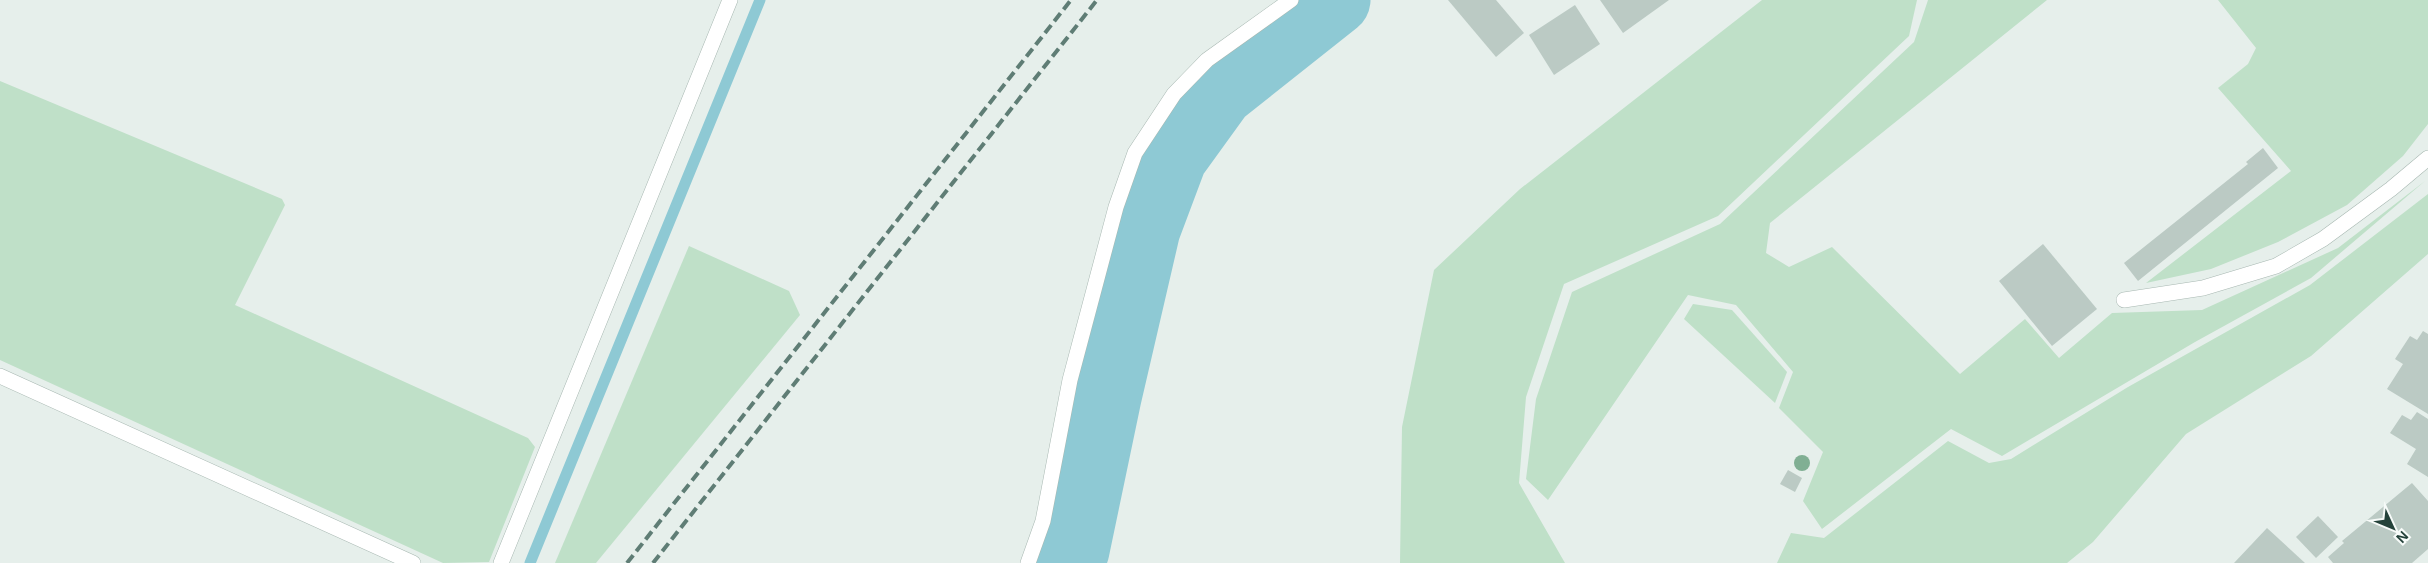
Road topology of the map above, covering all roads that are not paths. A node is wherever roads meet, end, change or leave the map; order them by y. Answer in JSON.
{"nodes":[{"id":1,"x":730,"y":0,"type":"edge"},
{"id":2,"x":1291,"y":0,"type":"edge"},
{"id":3,"x":2428,"y":158,"type":"edge"},
{"id":4,"x":2124,"y":300,"type":"dead end"},
{"id":5,"x":0,"y":376,"type":"edge"},
{"id":6,"x":413,"y":563,"type":"edge"},
{"id":7,"x":500,"y":563,"type":"edge"},
{"id":8,"x":1028,"y":563,"type":"edge"}],
"edges":[{"from":1,"to":7,"type":"street"},
{"from":2,"to":8,"type":"street"},
{"from":3,"to":4,"type":"street"},
{"from":5,"to":6,"type":"street"}]}
